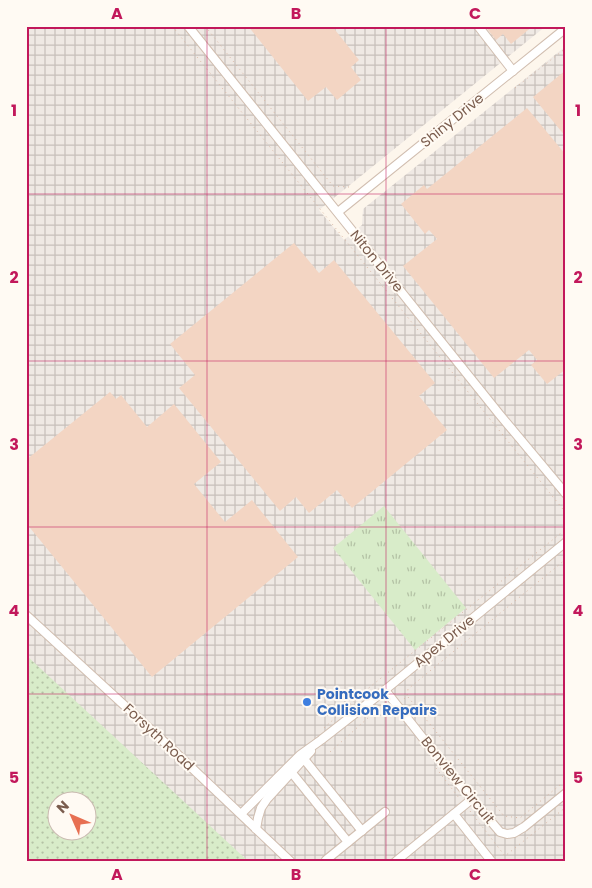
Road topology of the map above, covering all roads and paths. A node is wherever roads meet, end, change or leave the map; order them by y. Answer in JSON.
{"nodes":[{"id":1,"x":172,"y":26,"type":"edge"},
{"id":2,"x":188,"y":26,"type":"edge"},
{"id":3,"x":205,"y":26,"type":"edge"},
{"id":4,"x":478,"y":26,"type":"edge"},
{"id":5,"x":566,"y":28,"type":"edge"},
{"id":6,"x":566,"y":48,"type":"edge"},
{"id":7,"x":513,"y":71,"type":"junction"},
{"id":8,"x":516,"y":88,"type":"dead end"},
{"id":9,"x":349,"y":187,"type":"dead end"},
{"id":10,"x":338,"y":212,"type":"junction"},
{"id":11,"x":566,"y":494,"type":"edge"},
{"id":12,"x":566,"y":512,"type":"edge"},
{"id":13,"x":566,"y":528,"type":"edge"},
{"id":14,"x":566,"y":542,"type":"edge"},
{"id":15,"x":566,"y":559,"type":"edge"},
{"id":16,"x":26,"y":615,"type":"edge"},
{"id":17,"x":384,"y":690,"type":"junction"},
{"id":18,"x":408,"y":696,"type":"junction"},
{"id":19,"x":397,"y":705,"type":"junction"},
{"id":20,"x":324,"y":727,"type":"dead end"},
{"id":21,"x":321,"y":740,"type":"junction"},
{"id":22,"x":330,"y":752,"type":"dead end"},
{"id":23,"x":304,"y":759,"type":"junction"},
{"id":24,"x":292,"y":773,"type":"junction"},
{"id":25,"x":566,"y":780,"type":"edge"},
{"id":26,"x":566,"y":793,"type":"edge"},
{"id":27,"x":472,"y":799,"type":"junction"},
{"id":28,"x":386,"y":812,"type":"dead end"},
{"id":29,"x":241,"y":814,"type":"junction"},
{"id":30,"x":454,"y":814,"type":"junction"},
{"id":31,"x":256,"y":829,"type":"junction"},
{"id":32,"x":362,"y":831,"type":"junction"},
{"id":33,"x":348,"y":842,"type":"junction"},
{"id":34,"x":404,"y":854,"type":"junction"},
{"id":35,"x":326,"y":860,"type":"dead end"},
{"id":36,"x":290,"y":862,"type":"edge"},
{"id":37,"x":395,"y":862,"type":"edge"},
{"id":38,"x":411,"y":862,"type":"edge"},
{"id":39,"x":492,"y":862,"type":"edge"}],
"edges":[{"from":1,"to":12,"type":"path"},
{"from":2,"to":10,"type":"street","name":"Niton Drive"},
{"from":3,"to":9,"type":"path"},
{"from":4,"to":7,"type":"street"},
{"from":5,"to":7,"type":"street","name":"Shiny Drive"},
{"from":6,"to":8,"type":"path"},
{"from":7,"to":10,"type":"street","name":"Shiny Drive"},
{"from":10,"to":11,"type":"street","name":"Niton Drive"},
{"from":13,"to":20,"type":"path"},
{"from":14,"to":17,"type":"street","name":"Apex Drive"},
{"from":15,"to":18,"type":"path"},
{"from":16,"to":29,"type":"street","name":"Forsyth Road"},
{"from":17,"to":19,"type":"street","name":"Bonview Circuit"},
{"from":17,"to":21,"type":"street","name":"Apex Drive"},
{"from":18,"to":19,"type":"path"},
{"from":18,"to":25,"type":"path"},
{"from":19,"to":22,"type":"path"},
{"from":19,"to":27,"type":"street","name":"Bonview Circuit"},
{"from":21,"to":23,"type":"street","name":"Apex Drive"},
{"from":21,"to":29,"type":"street","name":"Apex Drive"},
{"from":23,"to":24,"type":"street","name":"Apex Drive"},
{"from":23,"to":32,"type":"street"},
{"from":24,"to":31,"type":"street","name":"Apex Drive"},
{"from":24,"to":33,"type":"street"},
{"from":26,"to":27,"type":"street","name":"Bonview Circuit"},
{"from":27,"to":30,"type":"street"},
{"from":28,"to":32,"type":"street"},
{"from":29,"to":31,"type":"street","name":"Forsyth Road"},
{"from":30,"to":34,"type":"street"},
{"from":30,"to":39,"type":"street"},
{"from":31,"to":36,"type":"street","name":"Forsyth Road"},
{"from":32,"to":33,"type":"street"},
{"from":33,"to":35,"type":"street"},
{"from":34,"to":37,"type":"street"},
{"from":34,"to":38,"type":"street"}]}
